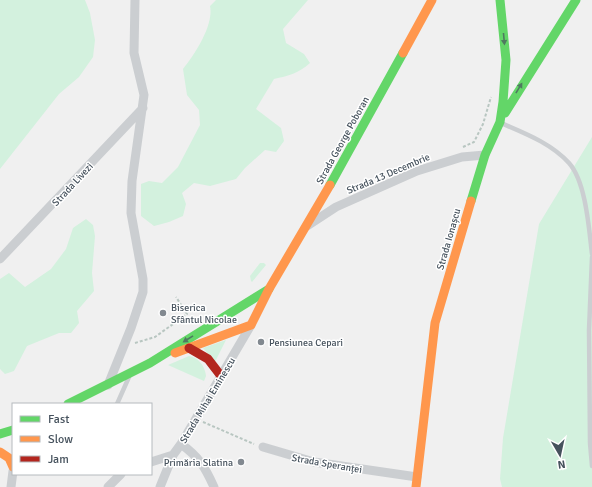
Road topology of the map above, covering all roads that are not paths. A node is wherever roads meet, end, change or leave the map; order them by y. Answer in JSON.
{"nodes":[{"id":1,"x":135,"y":0,"type":"edge"},
{"id":2,"x":432,"y":0,"type":"edge"},
{"id":3,"x":500,"y":0,"type":"edge"},
{"id":4,"x":576,"y":0,"type":"edge"},
{"id":5,"x":143,"y":108,"type":"junction"},
{"id":6,"x":500,"y":122,"type":"junction"},
{"id":7,"x":484,"y":155,"type":"junction"},
{"id":8,"x":306,"y":227,"type":"junction"},
{"id":9,"x":592,"y":254,"type":"edge"},
{"id":10,"x":592,"y":257,"type":"edge"},
{"id":11,"x":0,"y":259,"type":"edge"},
{"id":12,"x":269,"y":289,"type":"junction"},
{"id":13,"x":234,"y":310,"type":"junction"},
{"id":14,"x":251,"y":325,"type":"junction"},
{"id":15,"x":189,"y":348,"type":"junction"},
{"id":16,"x":150,"y":363,"type":"junction"},
{"id":17,"x":131,"y":372,"type":"junction"},
{"id":18,"x":221,"y":376,"type":"junction"},
{"id":19,"x":108,"y":385,"type":"junction"},
{"id":20,"x":70,"y":403,"type":"edge"},
{"id":21,"x":117,"y":403,"type":"edge"},
{"id":22,"x":12,"y":430,"type":"edge"},
{"id":23,"x":0,"y":434,"type":"edge"},
{"id":24,"x":181,"y":444,"type":"junction"},
{"id":25,"x":263,"y":447,"type":"road end"},
{"id":26,"x":0,"y":452,"type":"edge"},
{"id":27,"x":173,"y":455,"type":"junction"},
{"id":28,"x":152,"y":462,"type":"edge"},
{"id":29,"x":12,"y":465,"type":"edge"},
{"id":30,"x":592,"y":466,"type":"edge"},
{"id":31,"x":12,"y":475,"type":"edge"},
{"id":32,"x":119,"y":475,"type":"edge"},
{"id":33,"x":417,"y":477,"type":"junction"},
{"id":34,"x":11,"y":487,"type":"edge"},
{"id":35,"x":108,"y":487,"type":"edge"},
{"id":36,"x":160,"y":487,"type":"edge"},
{"id":37,"x":214,"y":487,"type":"edge"},
{"id":38,"x":416,"y":487,"type":"edge"}],
"edges":[{"from":1,"to":5,"type":"street"},
{"from":2,"to":8,"type":"main road","name":"Strada George Poboran"},
{"from":3,"to":6,"type":"main road","name":"Strada Ionașcu","one_way":true},
{"from":6,"to":4,"type":"main road","one_way":true},
{"from":5,"to":11,"type":"street","name":"Strada Livezi"},
{"from":5,"to":19,"type":"street"},
{"from":6,"to":7,"type":"main road","name":"Strada Ionașcu"},
{"from":6,"to":9,"type":"lane"},
{"from":7,"to":8,"type":"street","name":"Strada 13 Decembrie"},
{"from":7,"to":33,"type":"main road","name":"Strada Ionașcu"},
{"from":8,"to":12,"type":"main road","name":"Strada George Poboran"},
{"from":10,"to":30,"type":"lane"},
{"from":12,"to":13,"type":"main road"},
{"from":12,"to":14,"type":"main road","name":"Strada George Poboran"},
{"from":13,"to":14,"type":"main road"},
{"from":13,"to":16,"type":"main road","one_way":true},
{"from":14,"to":15,"type":"main road"},
{"from":14,"to":18,"type":"street","name":"Strada Mihai Eminescu"},
{"from":15,"to":16,"type":"main road"},
{"from":15,"to":18,"type":"main road"},
{"from":16,"to":17,"type":"main road"},
{"from":17,"to":19,"type":"main road"},
{"from":17,"to":21,"type":"lane"},
{"from":18,"to":24,"type":"street","name":"Strada Mihai Eminescu"},
{"from":19,"to":20,"type":"main road"},
{"from":22,"to":23,"type":"main road"},
{"from":24,"to":27,"type":"street","name":"Strada Mihai Eminescu"},
{"from":24,"to":37,"type":"street"},
{"from":25,"to":33,"type":"street","name":"Strada Speranței"},
{"from":26,"to":29,"type":"main road"},
{"from":27,"to":28,"type":"street"},
{"from":27,"to":36,"type":"street","name":"Strada Mihai Eminescu"},
{"from":31,"to":34,"type":"street"},
{"from":32,"to":35,"type":"street"},
{"from":33,"to":38,"type":"main road","name":"Strada Ionașcu"}]}
